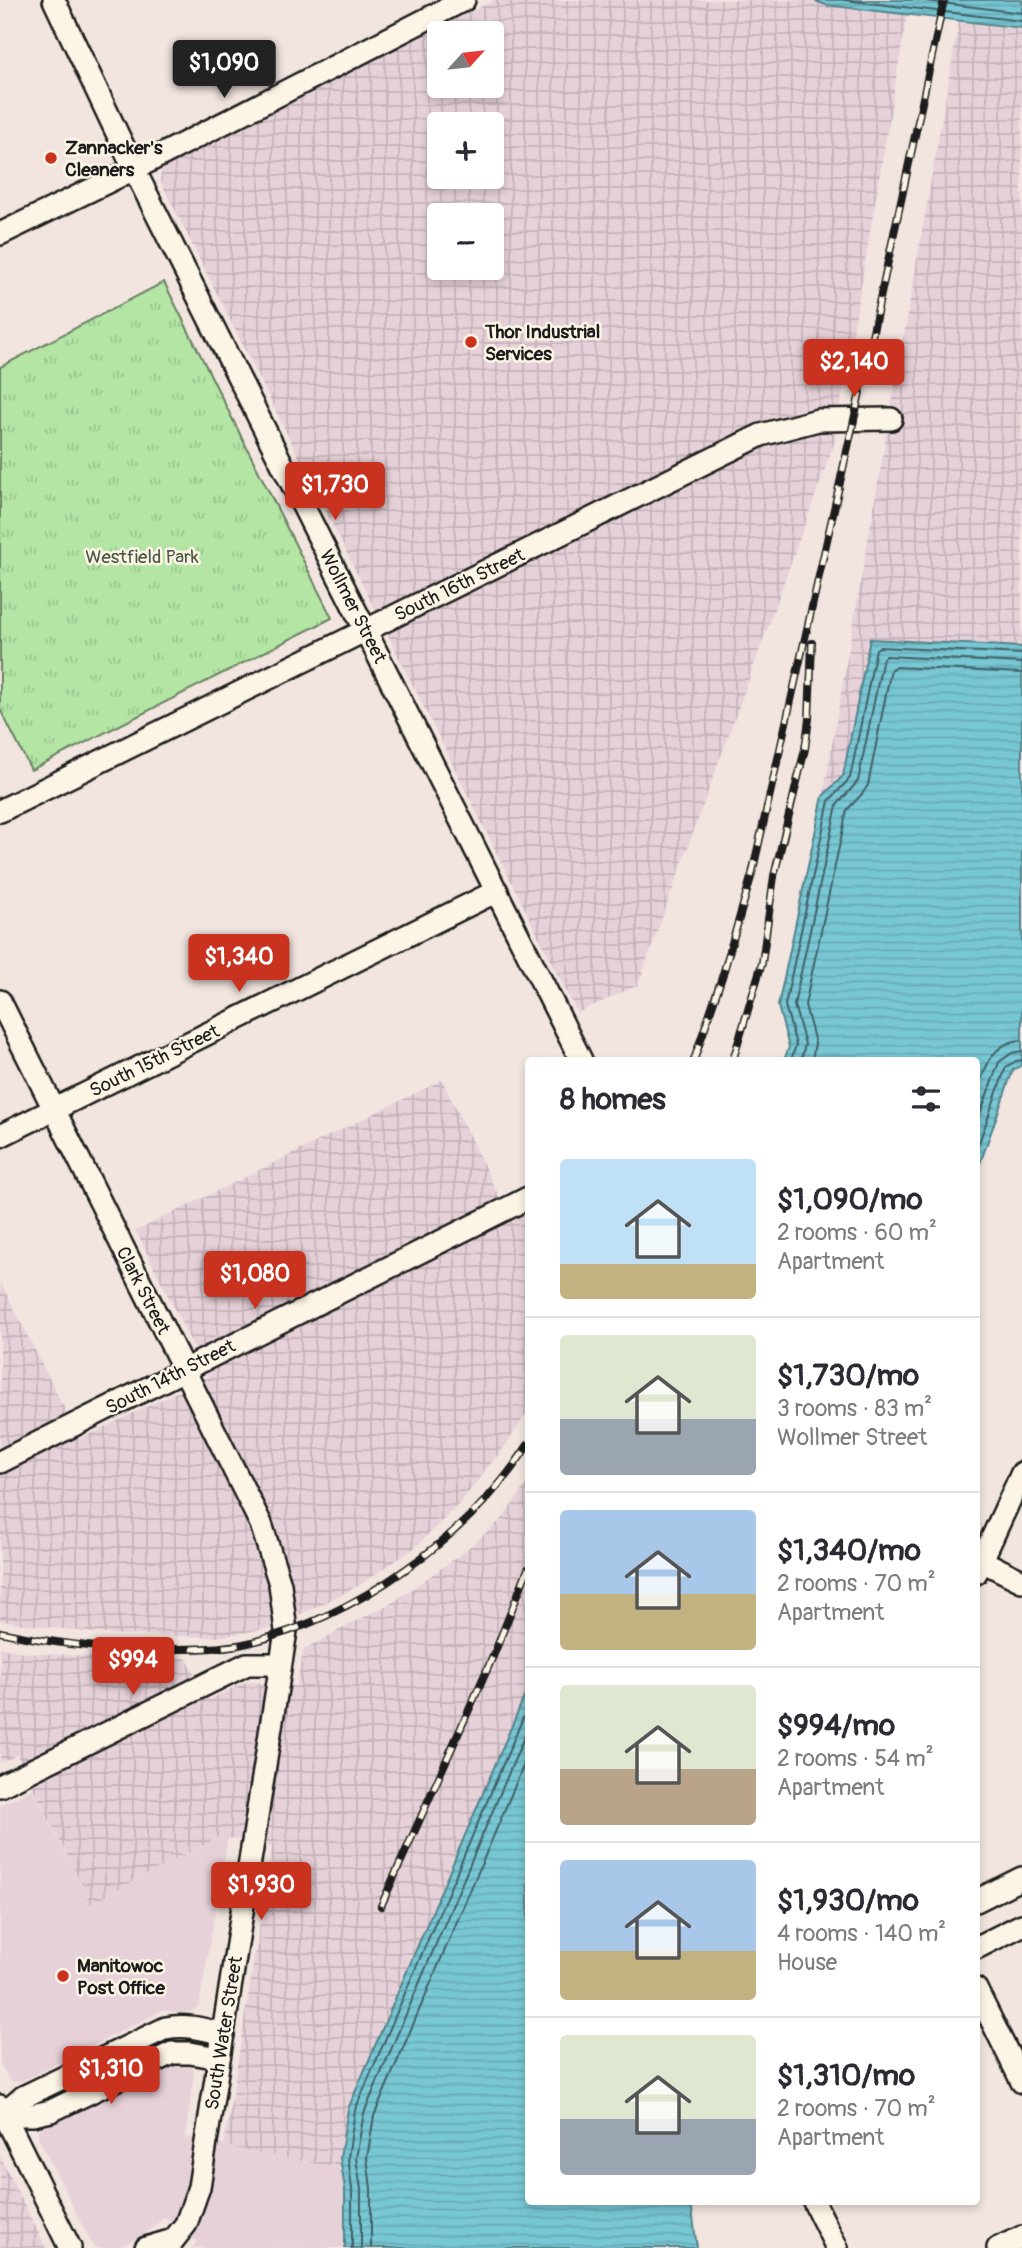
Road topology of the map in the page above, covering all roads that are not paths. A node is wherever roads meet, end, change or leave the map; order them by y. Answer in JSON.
{"nodes":[{"id":1,"x":54,"y":0,"type":"edge"},
{"id":2,"x":464,"y":0,"type":"edge"},
{"id":3,"x":135,"y":169,"type":"junction"},
{"id":4,"x":0,"y":234,"type":"edge"},
{"id":5,"x":891,"y":419,"type":"dead end"},
{"id":6,"x":367,"y":630,"type":"junction"},
{"id":7,"x":0,"y":811,"type":"edge"},
{"id":8,"x":497,"y":891,"type":"junction"},
{"id":9,"x":0,"y":1001,"type":"edge"},
{"id":10,"x":580,"y":1057,"type":"edge"},
{"id":11,"x":54,"y":1109,"type":"junction"},
{"id":12,"x":0,"y":1136,"type":"edge"},
{"id":13,"x":525,"y":1199,"type":"edge"},
{"id":14,"x":184,"y":1369,"type":"junction"},
{"id":15,"x":0,"y":1462,"type":"edge"},
{"id":16,"x":1022,"y":1473,"type":"edge"},
{"id":17,"x":980,"y":1565,"type":"edge"},
{"id":18,"x":980,"y":1567,"type":"edge"},
{"id":19,"x":1022,"y":1581,"type":"edge"},
{"id":20,"x":280,"y":1584,"type":"joint"},
{"id":21,"x":280,"y":1664,"type":"junction"},
{"id":22,"x":0,"y":1786,"type":"edge"},
{"id":23,"x":1022,"y":1878,"type":"edge"},
{"id":24,"x":980,"y":1899,"type":"edge"},
{"id":25,"x":1022,"y":1924,"type":"edge"},
{"id":26,"x":980,"y":1946,"type":"edge"},
{"id":27,"x":980,"y":1997,"type":"edge"},
{"id":28,"x":223,"y":2034,"type":"junction"},
{"id":29,"x":219,"y":2058,"type":"junction"},
{"id":30,"x":1022,"y":2082,"type":"edge"},
{"id":31,"x":1,"y":2113,"type":"edge"},
{"id":32,"x":816,"y":2205,"type":"edge"},
{"id":33,"x":1022,"y":2237,"type":"edge"},
{"id":34,"x":170,"y":2244,"type":"edge"},
{"id":35,"x":70,"y":2248,"type":"edge"},
{"id":36,"x":146,"y":2248,"type":"edge"},
{"id":37,"x":837,"y":2248,"type":"edge"},
{"id":38,"x":998,"y":2248,"type":"edge"}],
"edges":[{"from":1,"to":3,"type":"street","name":"Wollmer Street"},
{"from":2,"to":3,"type":"street"},
{"from":3,"to":4,"type":"street"},
{"from":3,"to":6,"type":"street","name":"Wollmer Street"},
{"from":5,"to":6,"type":"street","name":"South 16th Street"},
{"from":6,"to":7,"type":"street","name":"South 16th Street"},
{"from":6,"to":8,"type":"street","name":"Wollmer Street"},
{"from":8,"to":10,"type":"street","name":"Wollmer Street"},
{"from":8,"to":11,"type":"street","name":"South 15th Street"},
{"from":9,"to":11,"type":"street","name":"Clark Street"},
{"from":11,"to":12,"type":"street","name":"South 15th Street"},
{"from":11,"to":14,"type":"street","name":"Clark Street"},
{"from":13,"to":14,"type":"street","name":"South 14th Street"},
{"from":14,"to":15,"type":"street","name":"South 14th Street"},
{"from":14,"to":20,"type":"street","name":"Clark Street"},
{"from":16,"to":17,"type":"street"},
{"from":18,"to":19,"type":"street"},
{"from":20,"to":21,"type":"street","name":"South Water Street"},
{"from":21,"to":22,"type":"street"},
{"from":21,"to":28,"type":"street","name":"South Water Street"},
{"from":23,"to":24,"type":"street"},
{"from":25,"to":26,"type":"street"},
{"from":27,"to":30,"type":"street"},
{"from":28,"to":29,"type":"street","name":"South Water Street"},
{"from":28,"to":31,"type":"street"},
{"from":29,"to":31,"type":"street"},
{"from":29,"to":34,"type":"street","name":"South Water Street"},
{"from":31,"to":35,"type":"street"},
{"from":32,"to":37,"type":"street"},
{"from":33,"to":38,"type":"street"},
{"from":34,"to":36,"type":"street","name":"South Water Street"}]}
